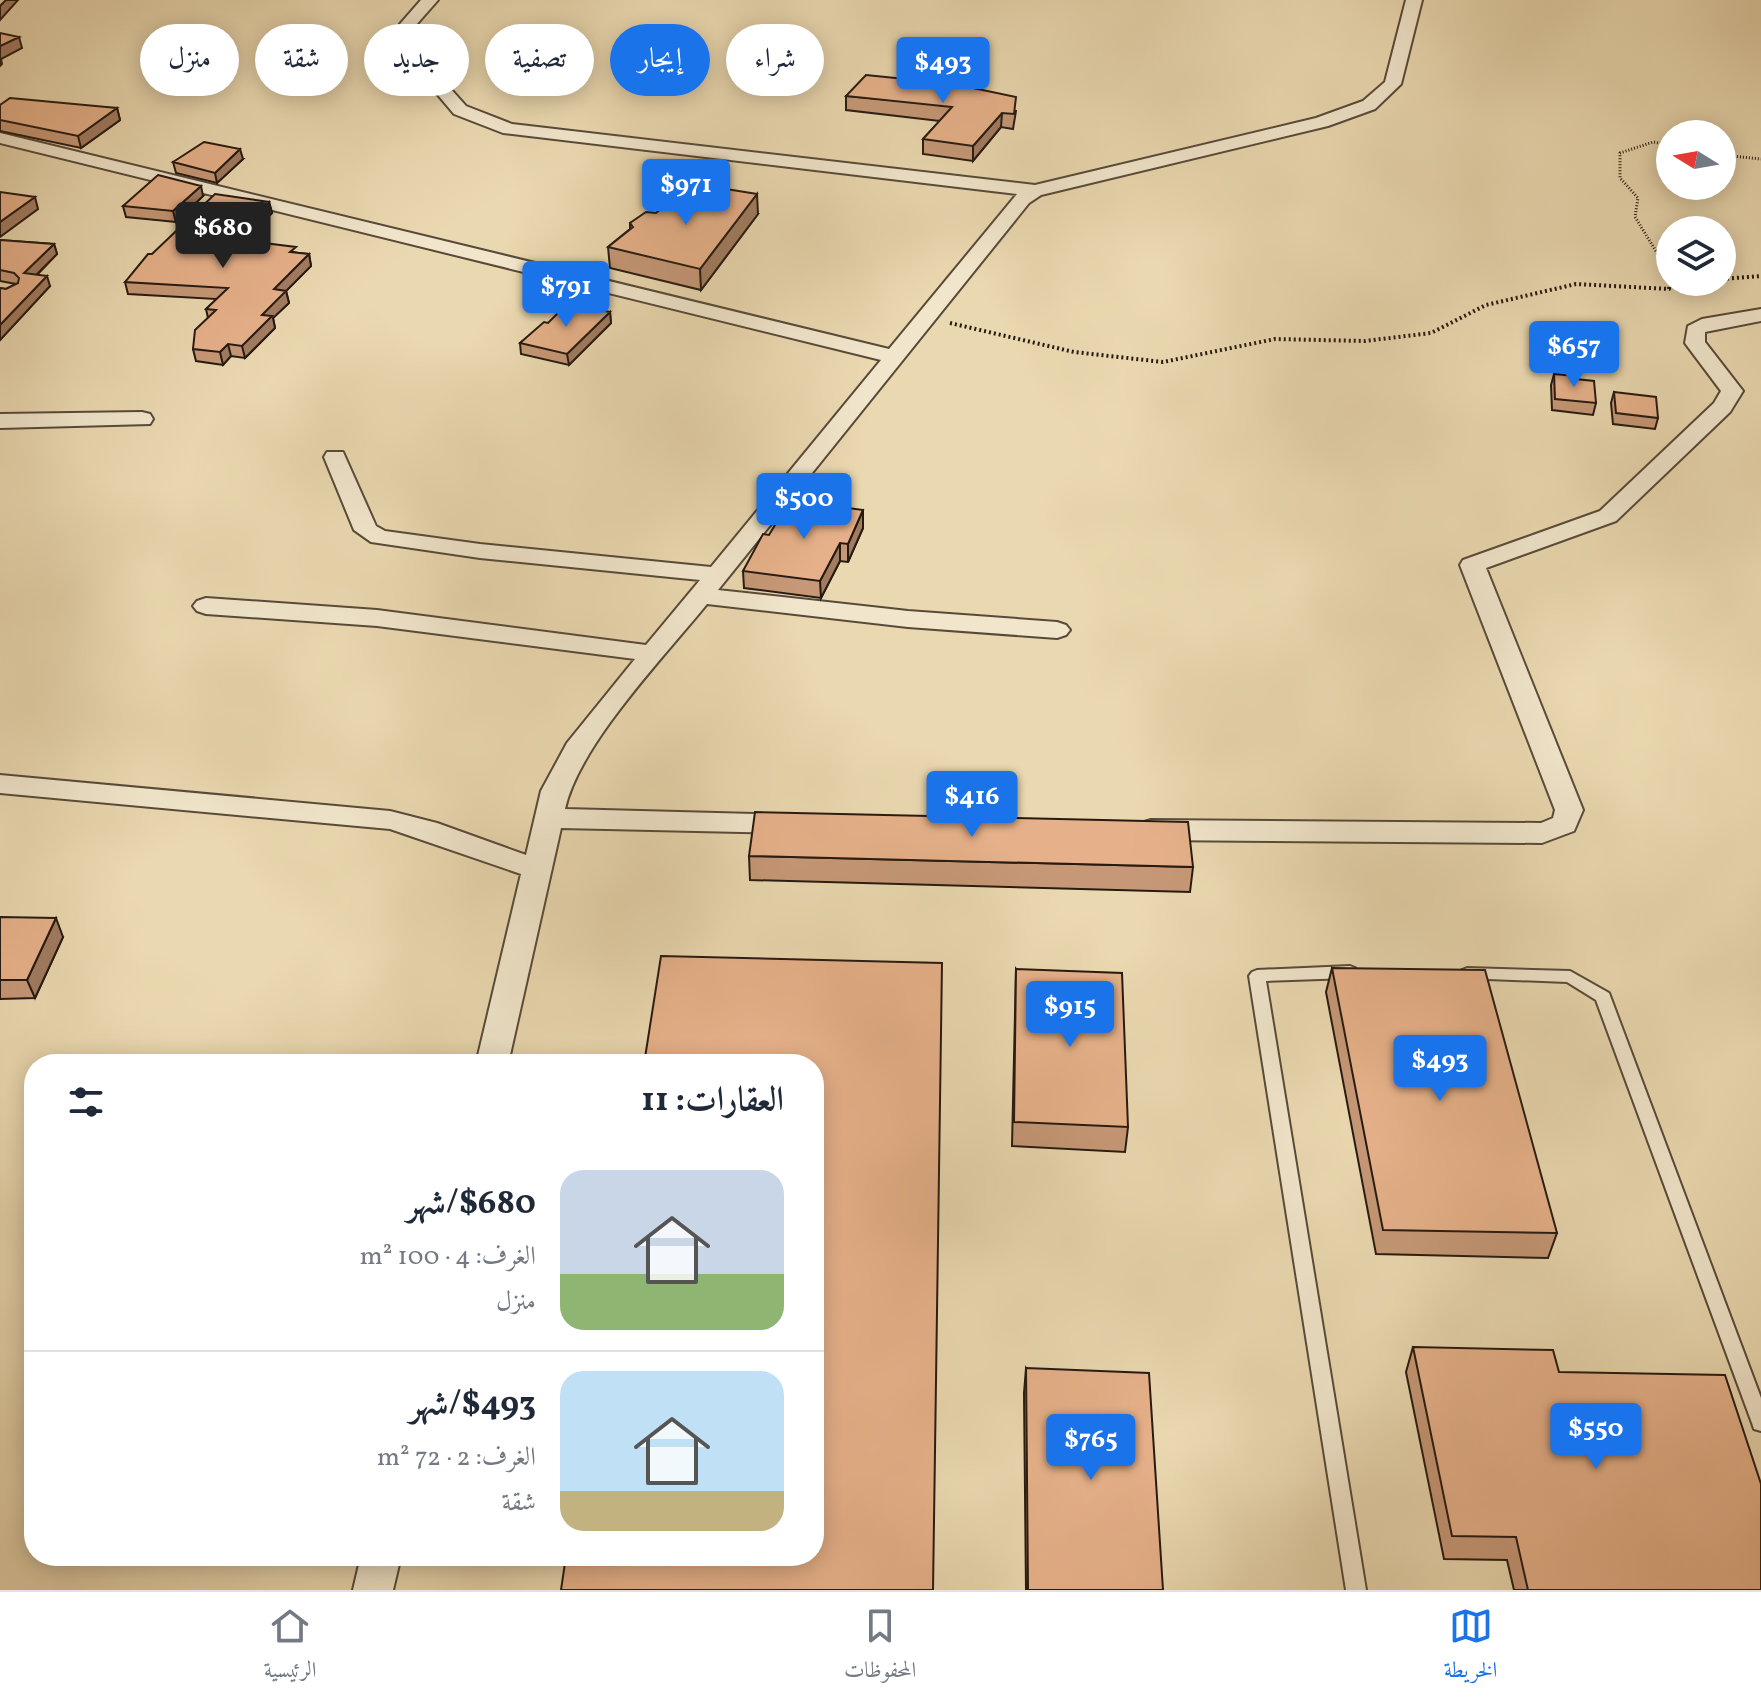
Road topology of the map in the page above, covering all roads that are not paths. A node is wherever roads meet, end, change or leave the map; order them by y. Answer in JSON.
{"nodes":[{"id":1,"x":430,"y":0,"type":"edge"},
{"id":2,"x":1414,"y":0,"type":"edge"},
{"id":3,"x":0,"y":138,"type":"edge"},
{"id":4,"x":1035,"y":191,"type":"junction"},
{"id":5,"x":1761,"y":315,"type":"edge"},
{"id":6,"x":896,"y":357,"type":"junction"},
{"id":7,"x":142,"y":419,"type":"dead end"},
{"id":8,"x":0,"y":421,"type":"edge"},
{"id":9,"x":335,"y":457,"type":"dead end"},
{"id":10,"x":710,"y":586,"type":"junction"},
{"id":11,"x":206,"y":606,"type":"dead end"},
{"id":12,"x":1057,"y":630,"type":"dead end"},
{"id":13,"x":654,"y":654,"type":"junction"},
{"id":14,"x":0,"y":784,"type":"edge"},
{"id":15,"x":548,"y":818,"type":"junction"},
{"id":16,"x":818,"y":824,"type":"edge"},
{"id":17,"x":1119,"y":830,"type":"edge"},
{"id":18,"x":536,"y":869,"type":"junction"},
{"id":19,"x":1366,"y":972,"type":"edge"},
{"id":20,"x":1445,"y":974,"type":"edge"},
{"id":21,"x":494,"y":1054,"type":"edge"},
{"id":22,"x":1761,"y":1423,"type":"edge"},
{"id":23,"x":379,"y":1566,"type":"edge"},
{"id":24,"x":373,"y":1590,"type":"edge"},
{"id":25,"x":1356,"y":1590,"type":"edge"}],
"edges":[{"from":1,"to":4,"type":"street"},
{"from":2,"to":4,"type":"street"},
{"from":3,"to":6,"type":"street"},
{"from":4,"to":6,"type":"street"},
{"from":5,"to":17,"type":"street"},
{"from":6,"to":10,"type":"street"},
{"from":7,"to":8,"type":"street"},
{"from":9,"to":10,"type":"street"},
{"from":10,"to":12,"type":"street"},
{"from":10,"to":13,"type":"street"},
{"from":11,"to":13,"type":"street"},
{"from":13,"to":15,"type":"street"},
{"from":14,"to":18,"type":"street"},
{"from":15,"to":16,"type":"street"},
{"from":15,"to":18,"type":"street"},
{"from":18,"to":21,"type":"street"},
{"from":19,"to":25,"type":"lane"},
{"from":20,"to":22,"type":"lane"},
{"from":23,"to":24,"type":"street"}]}
